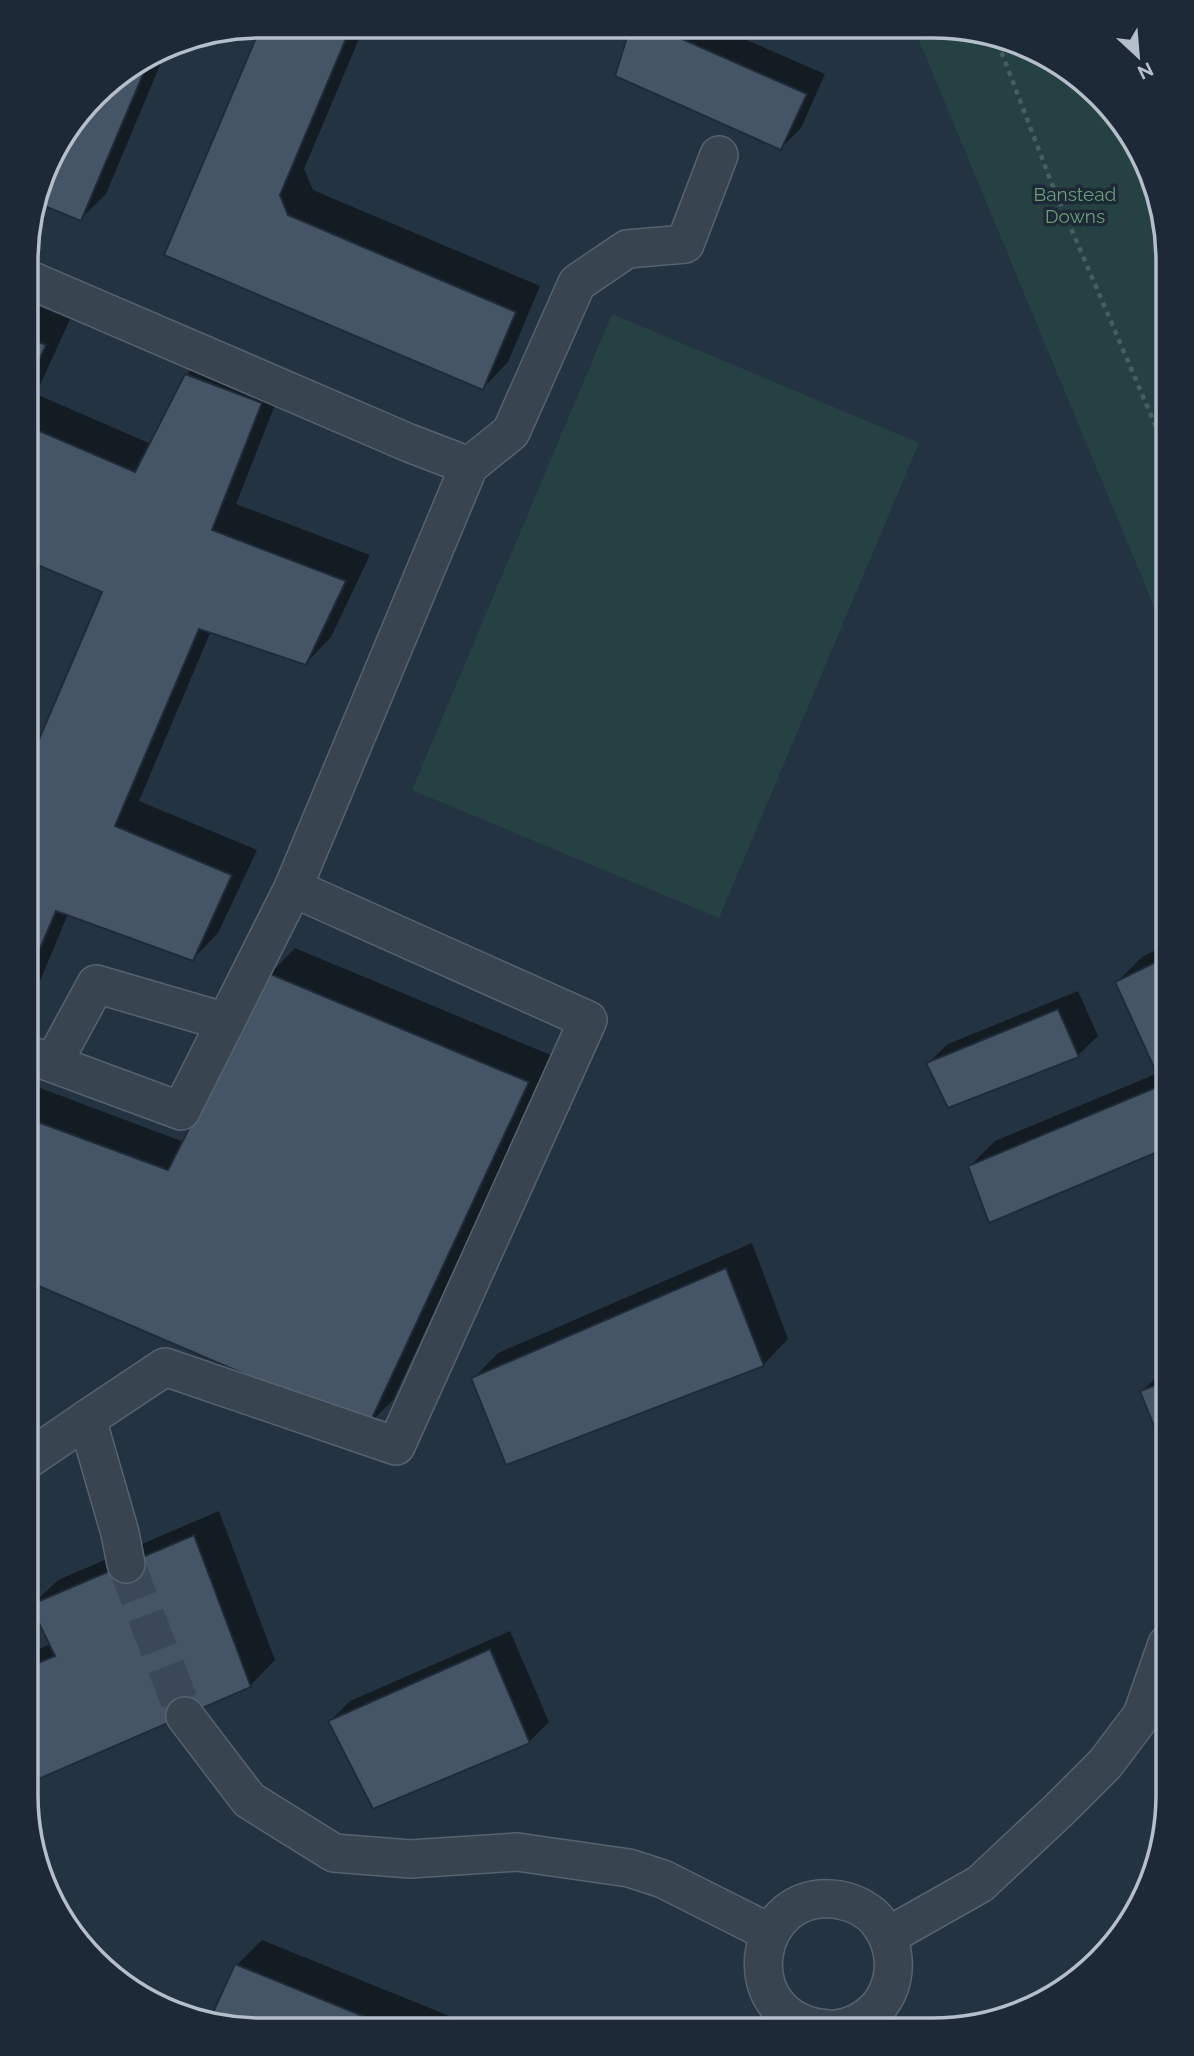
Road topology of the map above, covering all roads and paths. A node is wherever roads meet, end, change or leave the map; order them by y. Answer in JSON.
{"nodes":[{"id":1,"x":1001,"y":50,"type":"edge"},
{"id":2,"x":719,"y":155,"type":"dead end"},
{"id":3,"x":38,"y":283,"type":"edge"},
{"id":4,"x":1156,"y":428,"type":"edge"},
{"id":5,"x":468,"y":466,"type":"junction"},
{"id":6,"x":293,"y":888,"type":"junction"},
{"id":7,"x":226,"y":1022,"type":"junction"},
{"id":8,"x":40,"y":1058,"type":"edge"},
{"id":9,"x":87,"y":1419,"type":"junction"},
{"id":10,"x":38,"y":1452,"type":"edge"},
{"id":11,"x":126,"y":1564,"type":"tunnel mouth"},
{"id":12,"x":1155,"y":1677,"type":"edge"},
{"id":13,"x":185,"y":1716,"type":"tunnel mouth"},
{"id":14,"x":770,"y":1933,"type":"junction"},
{"id":15,"x":888,"y":1936,"type":"junction"},
{"id":16,"x":790,"y":2018,"type":"edge"},
{"id":17,"x":880,"y":2018,"type":"edge"}],
"edges":[{"from":1,"to":4,"type":"path"},
{"from":2,"to":5,"type":"lane"},
{"from":3,"to":5,"type":"lane"},
{"from":5,"to":6,"type":"lane"},
{"from":6,"to":7,"type":"lane"},
{"from":6,"to":9,"type":"lane"},
{"from":7,"to":8,"type":"lane"},
{"from":7,"to":8,"type":"lane"},
{"from":9,"to":10,"type":"lane"},
{"from":9,"to":11,"type":"lane"},
{"from":12,"to":15,"type":"lane"},
{"from":13,"to":14,"type":"lane"},
{"from":14,"to":15,"type":"lane"},
{"from":14,"to":16,"type":"lane"},
{"from":15,"to":17,"type":"lane"}]}
